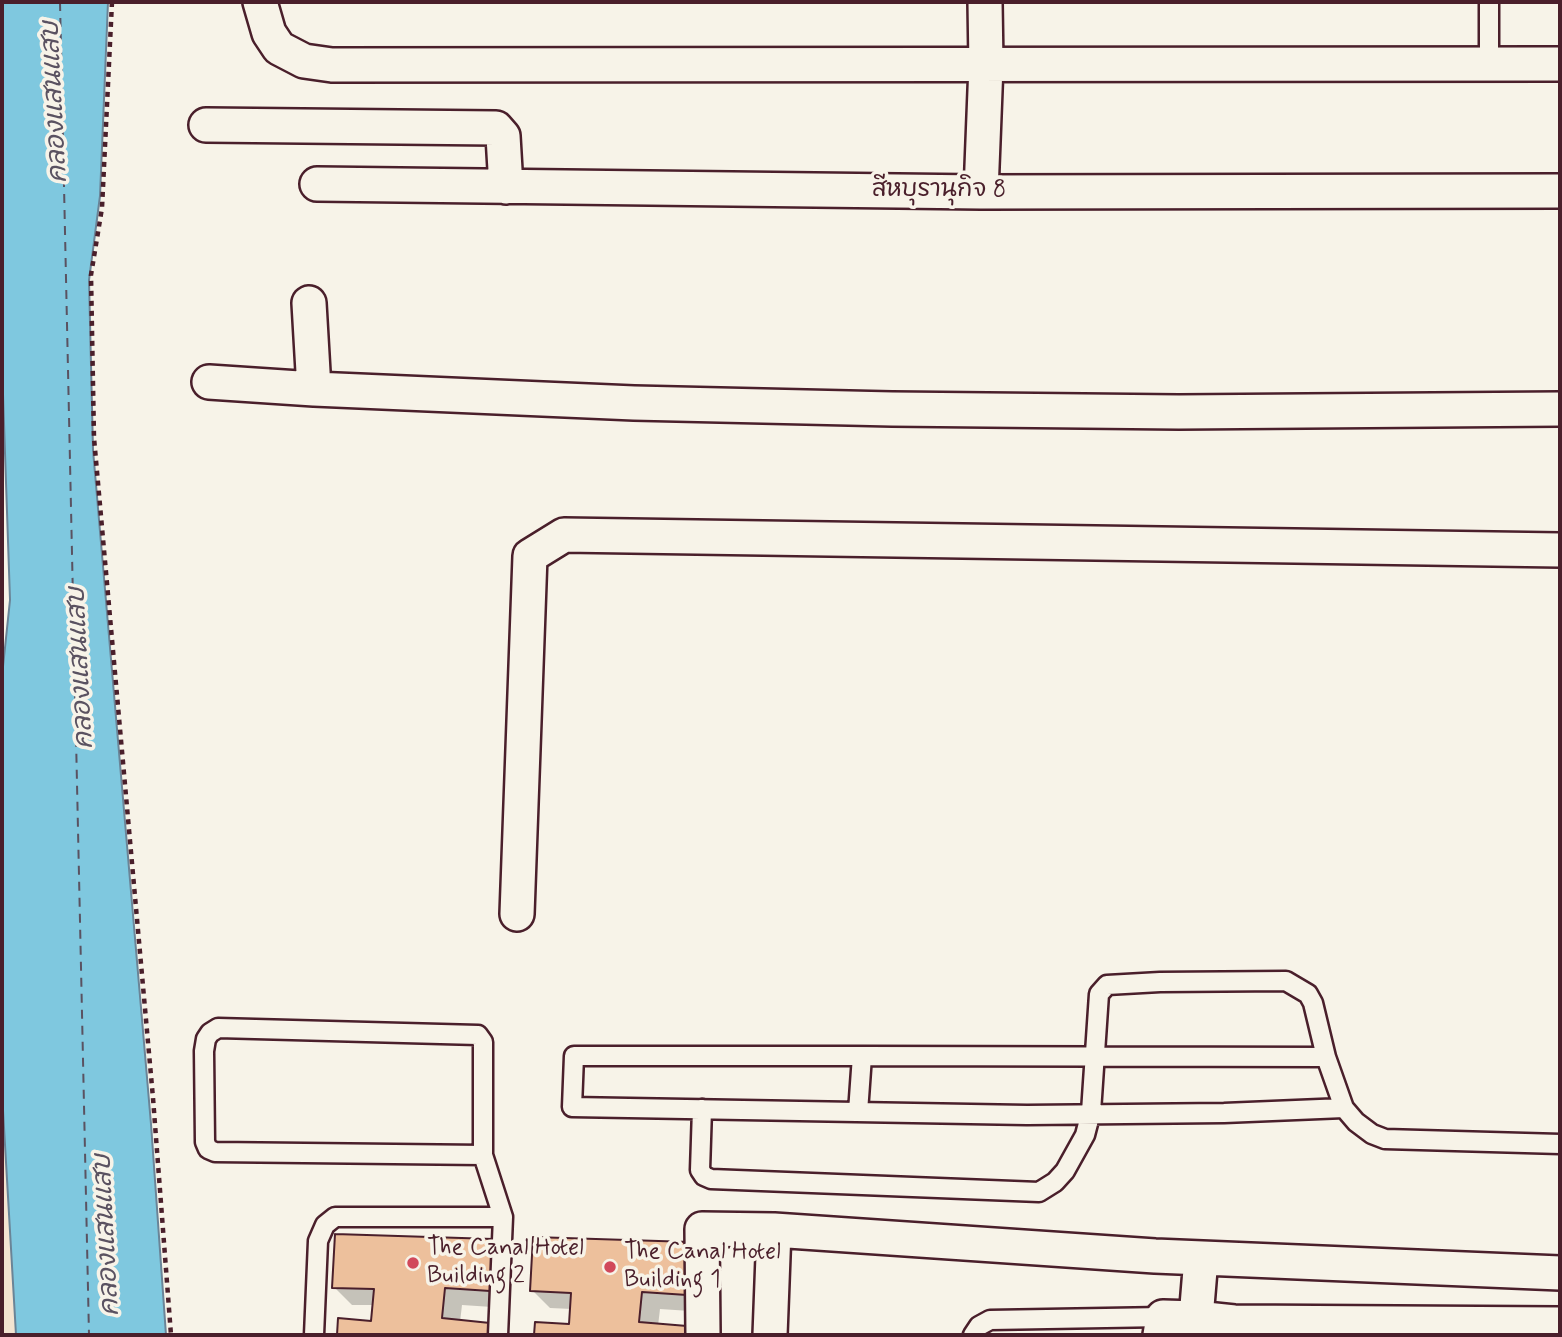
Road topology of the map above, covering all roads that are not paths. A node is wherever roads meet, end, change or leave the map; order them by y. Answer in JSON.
{"nodes":[{"id":1,"x":260,"y":2,"type":"edge"},
{"id":2,"x":985,"y":2,"type":"edge"},
{"id":3,"x":1489,"y":2,"type":"edge"},
{"id":4,"x":1489,"y":64,"type":"junction"},
{"id":5,"x":1560,"y":64,"type":"edge"},
{"id":6,"x":986,"y":65,"type":"junction"},
{"id":7,"x":206,"y":125,"type":"dead end"},
{"id":8,"x":317,"y":184,"type":"dead end"},
{"id":9,"x":506,"y":187,"type":"junction"},
{"id":10,"x":1560,"y":191,"type":"edge"},
{"id":11,"x":981,"y":192,"type":"junction"},
{"id":12,"x":309,"y":303,"type":"dead end"},
{"id":13,"x":209,"y":382,"type":"dead end"},
{"id":14,"x":314,"y":389,"type":"junction"},
{"id":15,"x":1560,"y":409,"type":"edge"},
{"id":16,"x":1560,"y":550,"type":"edge"},
{"id":17,"x":517,"y":914,"type":"dead end"},
{"id":18,"x":1096,"y":1055,"type":"junction"},
{"id":19,"x":863,"y":1056,"type":"junction"},
{"id":20,"x":1326,"y":1057,"type":"junction"},
{"id":21,"x":1344,"y":1108,"type":"junction"},
{"id":22,"x":702,"y":1109,"type":"junction"},
{"id":23,"x":858,"y":1112,"type":"junction"},
{"id":24,"x":1091,"y":1112,"type":"junction"},
{"id":25,"x":1560,"y":1144,"type":"edge"},
{"id":26,"x":483,"y":1155,"type":"junction"},
{"id":27,"x":503,"y":1217,"type":"junction"},
{"id":28,"x":774,"y":1230,"type":"junction"},
{"id":29,"x":1201,"y":1258,"type":"junction"},
{"id":30,"x":1560,"y":1273,"type":"edge"},
{"id":31,"x":1560,"y":1324,"type":"edge"},
{"id":32,"x":1161,"y":1326,"type":"edge"},
{"id":33,"x":1197,"y":1327,"type":"edge"},
{"id":34,"x":314,"y":1335,"type":"edge"},
{"id":35,"x":498,"y":1335,"type":"edge"},
{"id":36,"x":703,"y":1335,"type":"edge"},
{"id":37,"x":770,"y":1335,"type":"edge"},
{"id":38,"x":973,"y":1335,"type":"edge"}],
"edges":[{"from":1,"to":6,"type":"street"},
{"from":2,"to":6,"type":"street"},
{"from":3,"to":4,"type":"lane"},
{"from":4,"to":5,"type":"street"},
{"from":4,"to":6,"type":"street"},
{"from":6,"to":11,"type":"street"},
{"from":7,"to":9,"type":"street"},
{"from":8,"to":9,"type":"street","name":"สีหบุรานุกิจ 8"},
{"from":9,"to":11,"type":"street","name":"สีหบุรานุกิจ 8"},
{"from":10,"to":11,"type":"street","name":"สีหบุรานุกิจ 8"},
{"from":12,"to":14,"type":"street"},
{"from":13,"to":14,"type":"street"},
{"from":14,"to":15,"type":"street"},
{"from":16,"to":17,"type":"street"},
{"from":18,"to":19,"type":"lane"},
{"from":18,"to":20,"type":"lane"},
{"from":18,"to":20,"type":"lane"},
{"from":18,"to":24,"type":"lane"},
{"from":19,"to":22,"type":"lane"},
{"from":19,"to":23,"type":"lane"},
{"from":20,"to":21,"type":"lane"},
{"from":21,"to":24,"type":"lane"},
{"from":21,"to":25,"type":"lane"},
{"from":22,"to":23,"type":"lane"},
{"from":22,"to":24,"type":"lane"},
{"from":23,"to":24,"type":"lane"},
{"from":26,"to":26,"type":"lane"},
{"from":26,"to":27,"type":"lane"},
{"from":27,"to":34,"type":"lane"},
{"from":27,"to":35,"type":"lane"},
{"from":28,"to":29,"type":"street"},
{"from":28,"to":36,"type":"street"},
{"from":28,"to":37,"type":"street"},
{"from":29,"to":30,"type":"street"},
{"from":29,"to":33,"type":"street"},
{"from":31,"to":33,"type":"street"},
{"from":32,"to":33,"type":"street"},
{"from":32,"to":38,"type":"lane"}]}
